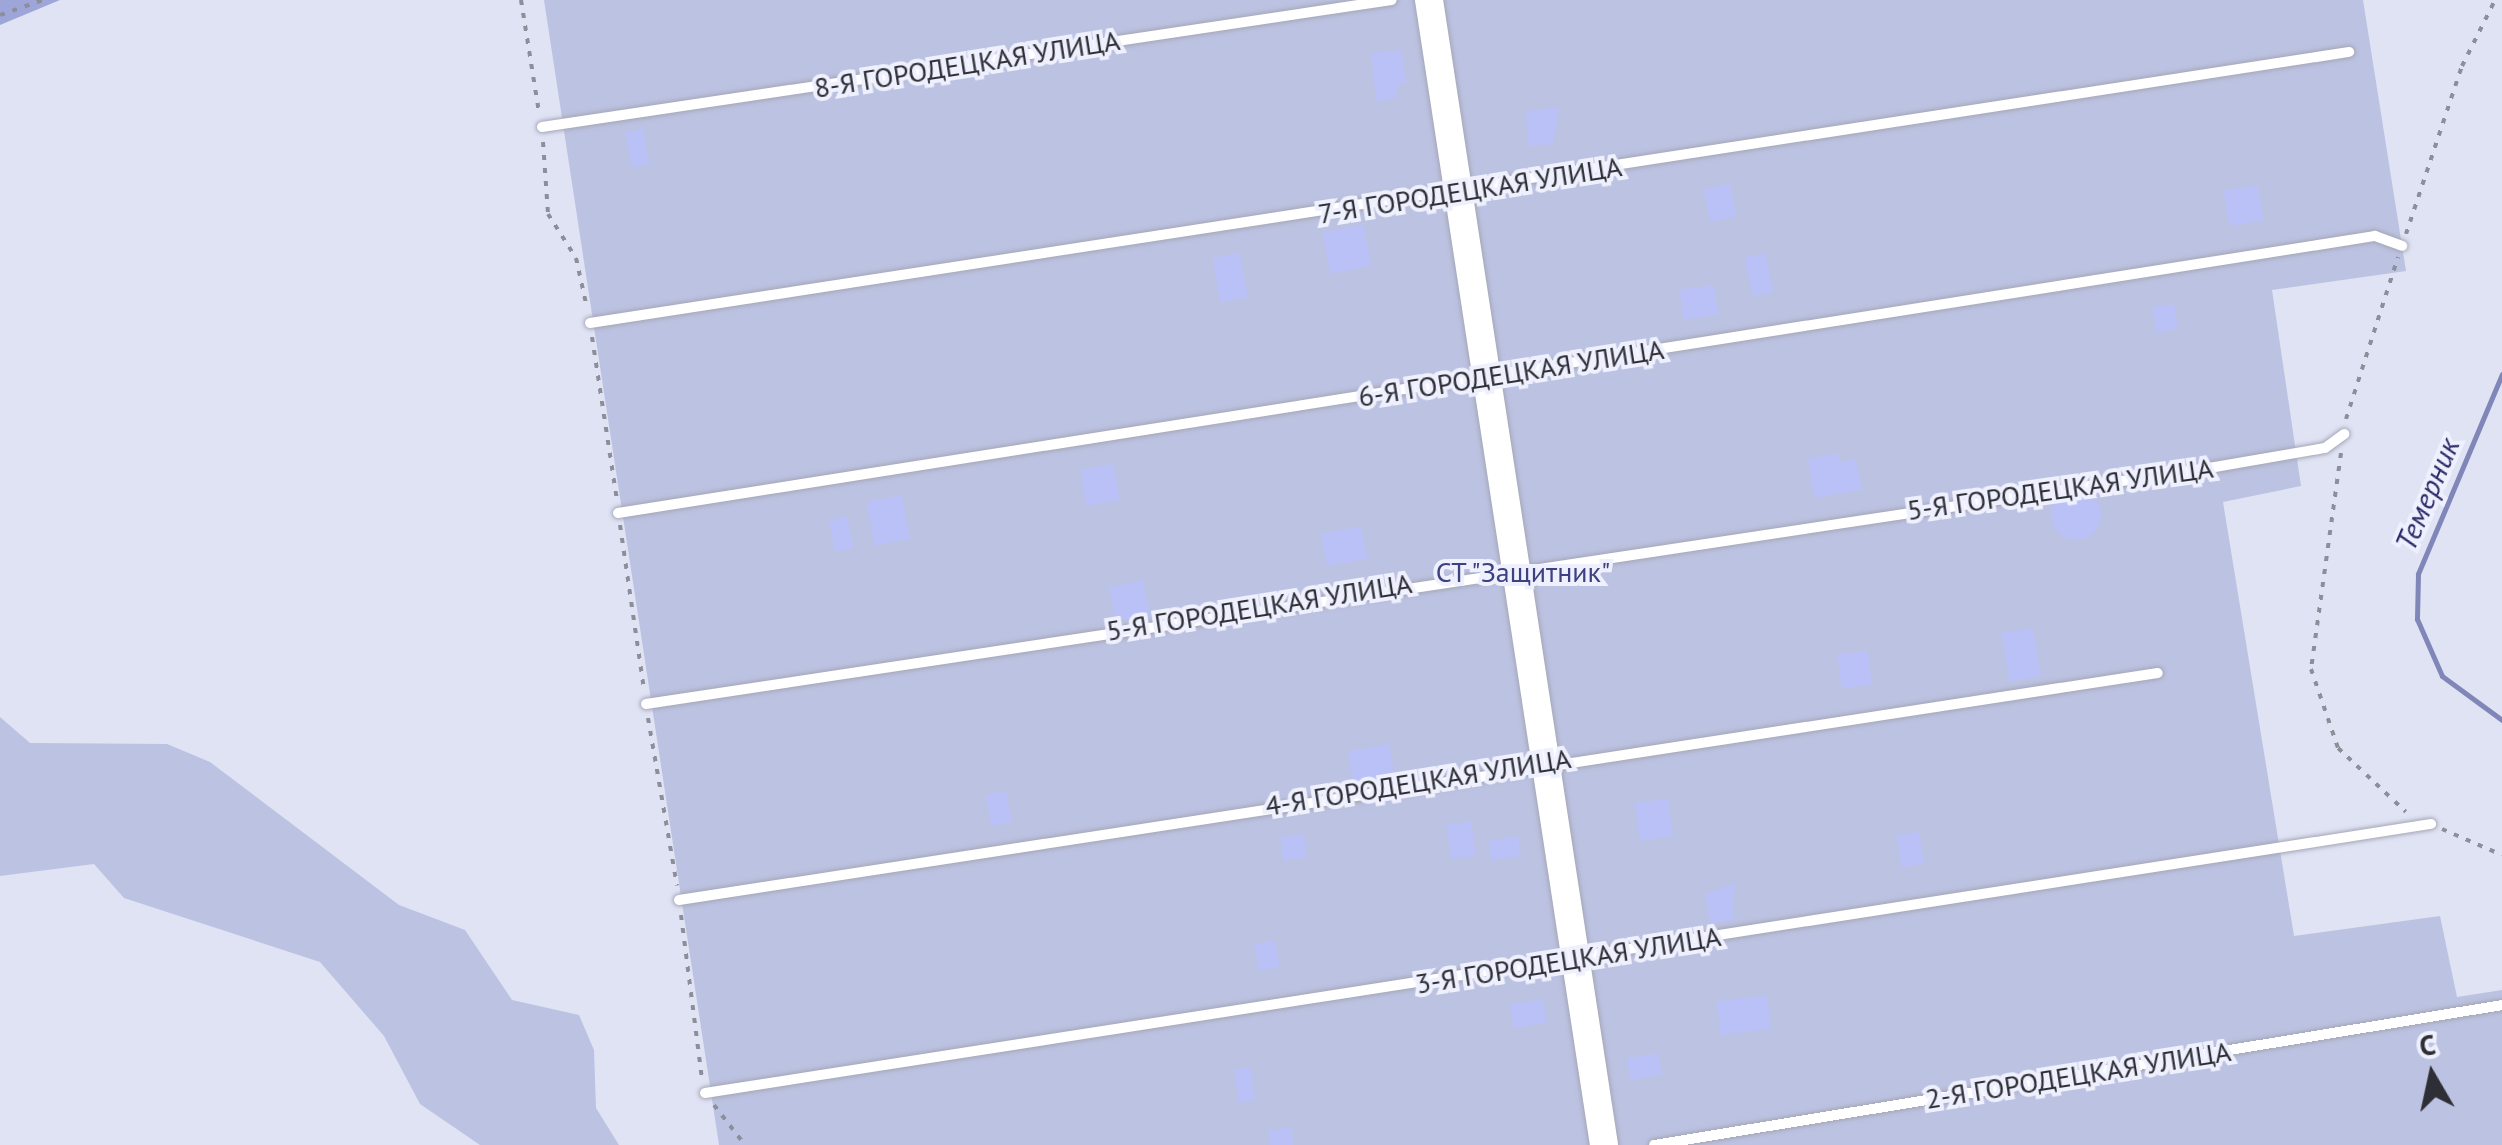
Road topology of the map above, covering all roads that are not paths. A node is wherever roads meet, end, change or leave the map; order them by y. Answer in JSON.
{"nodes":[{"id":1,"x":1392,"y":0,"type":"edge"},
{"id":2,"x":1429,"y":0,"type":"edge"},
{"id":3,"x":2349,"y":52,"type":"dead end"},
{"id":4,"x":542,"y":128,"type":"road end"},
{"id":5,"x":1460,"y":192,"type":"junction"},
{"id":6,"x":2402,"y":246,"type":"road end"},
{"id":7,"x":590,"y":323,"type":"road end"},
{"id":8,"x":1483,"y":378,"type":"junction"},
{"id":9,"x":2344,"y":434,"type":"road end"},
{"id":10,"x":618,"y":512,"type":"road end"},
{"id":11,"x":1513,"y":568,"type":"junction"},
{"id":12,"x":2158,"y":674,"type":"dead end"},
{"id":13,"x":646,"y":704,"type":"road end"},
{"id":14,"x":1544,"y":762,"type":"junction"},
{"id":15,"x":2431,"y":824,"type":"road end"},
{"id":16,"x":679,"y":900,"type":"road end"},
{"id":17,"x":1574,"y":960,"type":"junction"},
{"id":18,"x":2502,"y":1005,"type":"edge"},
{"id":19,"x":705,"y":1093,"type":"road end"},
{"id":20,"x":1604,"y":1145,"type":"edge"},
{"id":21,"x":1654,"y":1145,"type":"edge"}],
"edges":[{"from":1,"to":4,"type":"lane","name":"8-Я ГОРОДЕЦКАЯ УЛИЦА"},
{"from":2,"to":5,"type":"street"},
{"from":3,"to":5,"type":"lane","name":"7-Я ГОРОДЕЦКАЯ УЛИЦА"},
{"from":5,"to":7,"type":"lane","name":"7-Я ГОРОДЕЦКАЯ УЛИЦА"},
{"from":5,"to":8,"type":"street"},
{"from":6,"to":8,"type":"lane","name":"6-Я ГОРОДЕЦКАЯ УЛИЦА"},
{"from":8,"to":10,"type":"lane","name":"6-Я ГОРОДЕЦКАЯ УЛИЦА"},
{"from":8,"to":11,"type":"street"},
{"from":9,"to":11,"type":"lane","name":"5-Я ГОРОДЕЦКАЯ УЛИЦА"},
{"from":11,"to":13,"type":"lane","name":"5-Я ГОРОДЕЦКАЯ УЛИЦА"},
{"from":11,"to":14,"type":"street"},
{"from":12,"to":14,"type":"lane","name":"4-Я ГОРОДЕЦКАЯ УЛИЦА"},
{"from":14,"to":16,"type":"lane","name":"4-Я ГОРОДЕЦКАЯ УЛИЦА"},
{"from":14,"to":17,"type":"street"},
{"from":15,"to":17,"type":"lane","name":"3-Я ГОРОДЕЦКАЯ УЛИЦА"},
{"from":17,"to":19,"type":"lane","name":"3-Я ГОРОДЕЦКАЯ УЛИЦА"},
{"from":17,"to":20,"type":"street"},
{"from":18,"to":21,"type":"lane","name":"2-Я ГОРОДЕЦКАЯ УЛИЦА"}]}
